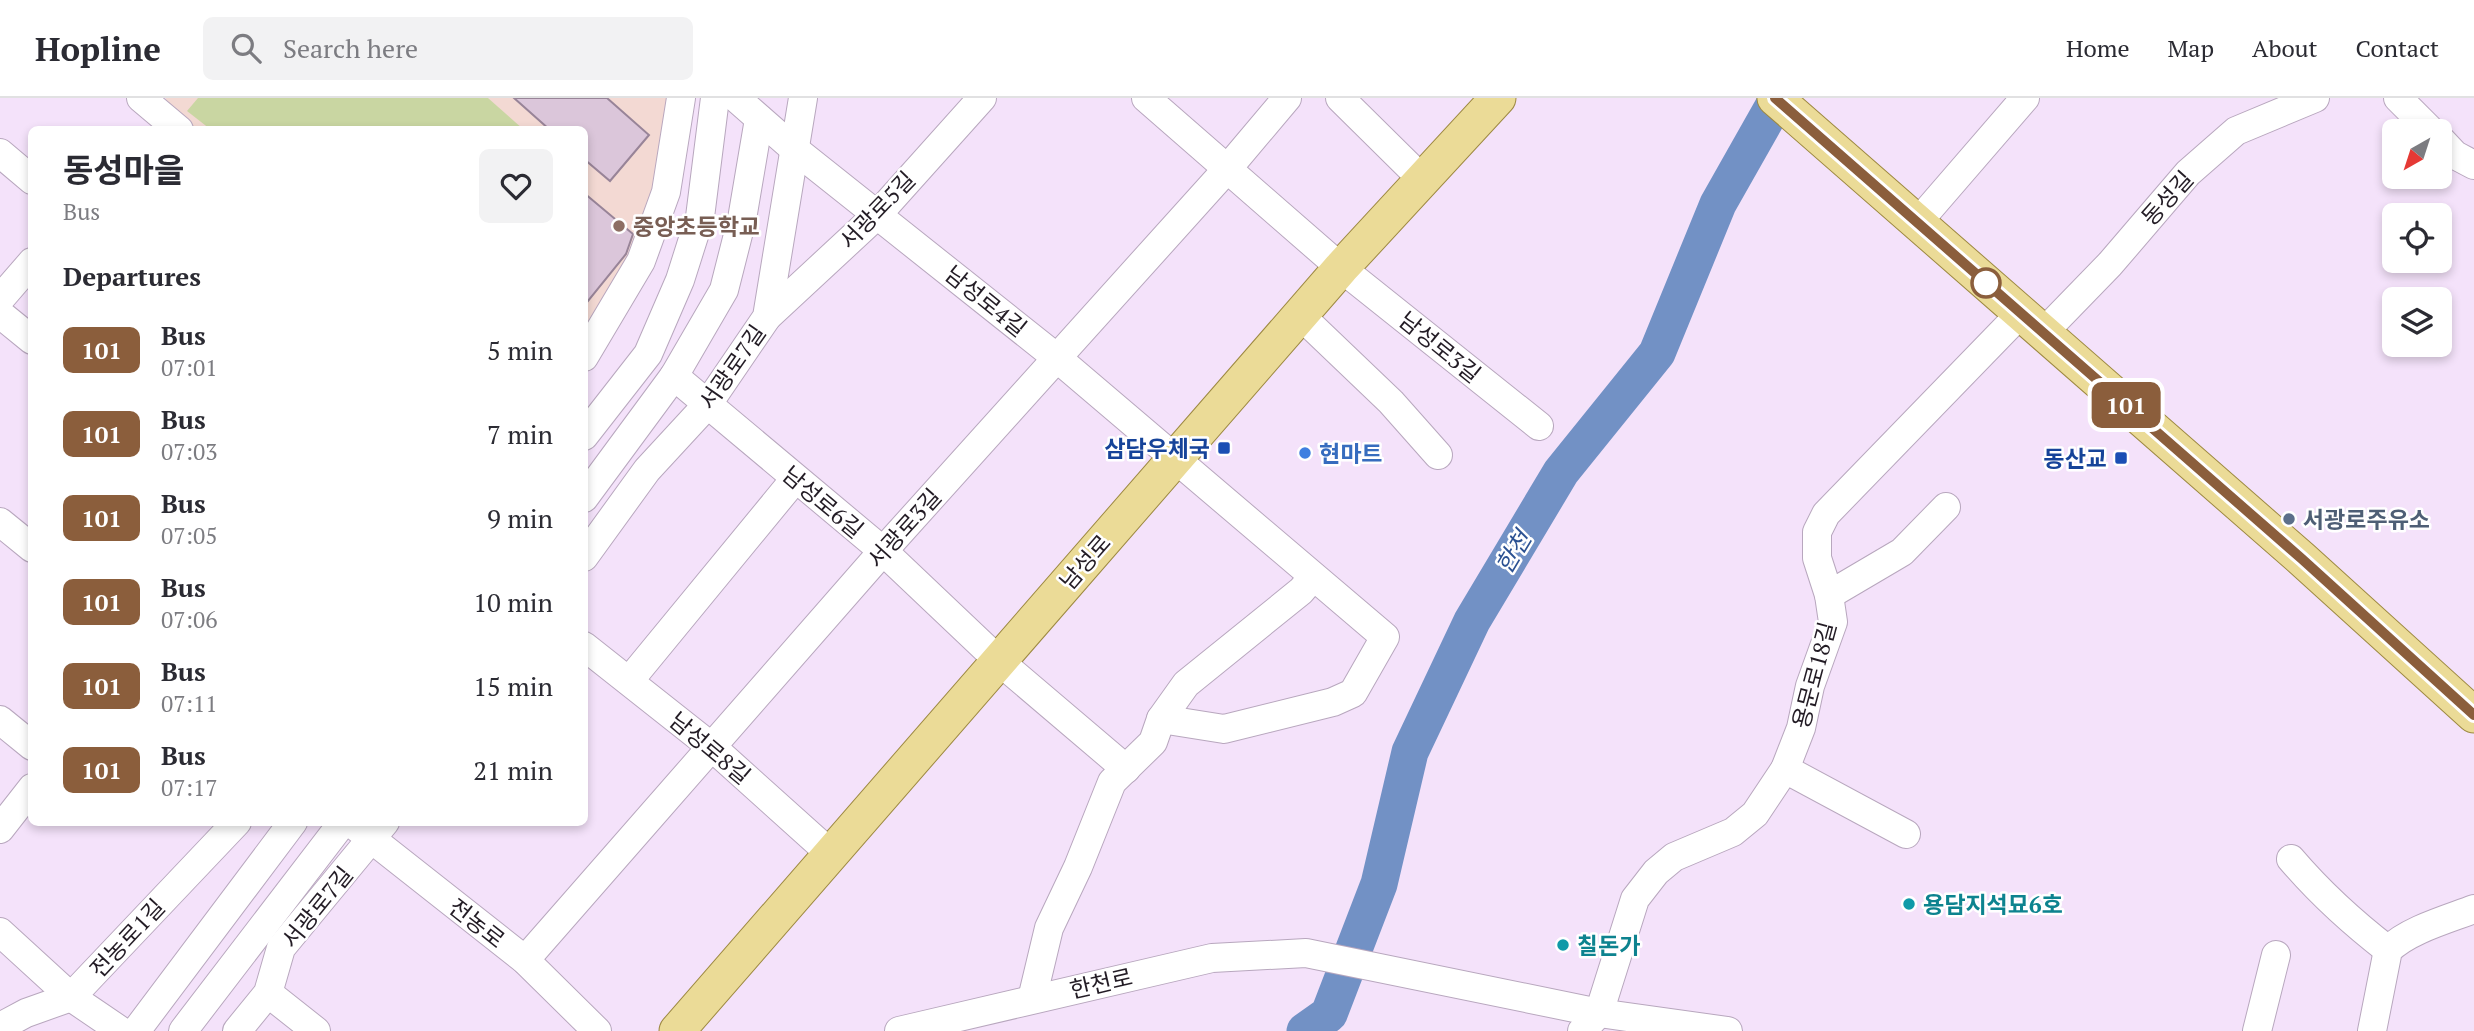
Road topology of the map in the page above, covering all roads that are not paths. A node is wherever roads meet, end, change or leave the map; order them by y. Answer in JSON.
{"nodes":[{"id":1,"x":681,"y":98,"type":"edge"},
{"id":2,"x":715,"y":98,"type":"edge"},
{"id":3,"x":736,"y":98,"type":"edge"},
{"id":4,"x":803,"y":98,"type":"edge"},
{"id":5,"x":982,"y":98,"type":"edge"},
{"id":6,"x":1146,"y":98,"type":"edge"},
{"id":7,"x":1287,"y":98,"type":"edge"},
{"id":8,"x":1340,"y":98,"type":"edge"},
{"id":9,"x":1498,"y":98,"type":"edge"},
{"id":10,"x":1774,"y":98,"type":"edge"},
{"id":11,"x":2025,"y":98,"type":"edge"},
{"id":12,"x":2315,"y":98,"type":"edge"},
{"id":13,"x":2398,"y":98,"type":"edge"},
{"id":14,"x":151,"y":109,"type":"edge"},
{"id":15,"x":759,"y":119,"type":"junction"},
{"id":16,"x":2419,"y":119,"type":"edge"},
{"id":17,"x":174,"y":126,"type":"edge"},
{"id":18,"x":793,"y":148,"type":"junction"},
{"id":19,"x":2452,"y":152,"type":"edge"},
{"id":20,"x":0,"y":153,"type":"edge"},
{"id":21,"x":2474,"y":165,"type":"edge"},
{"id":22,"x":1228,"y":168,"type":"junction"},
{"id":23,"x":28,"y":177,"type":"edge"},
{"id":24,"x":1422,"y":179,"type":"junction"},
{"id":25,"x":877,"y":214,"type":"junction"},
{"id":26,"x":1917,"y":223,"type":"junction"},
{"id":27,"x":28,"y":267,"type":"edge"},
{"id":28,"x":1341,"y":268,"type":"junction"},
{"id":29,"x":0,"y":299,"type":"edge"},
{"id":30,"x":0,"y":314,"type":"edge"},
{"id":31,"x":1300,"y":314,"type":"junction"},
{"id":32,"x":767,"y":317,"type":"junction"},
{"id":33,"x":2032,"y":323,"type":"junction"},
{"id":34,"x":28,"y":337,"type":"edge"},
{"id":35,"x":588,"y":350,"type":"edge"},
{"id":36,"x":1057,"y":358,"type":"junction"},
{"id":37,"x":674,"y":376,"type":"junction"},
{"id":38,"x":707,"y":405,"type":"junction"},
{"id":39,"x":1539,"y":426,"type":"dead end"},
{"id":40,"x":588,"y":431,"type":"edge"},
{"id":41,"x":1438,"y":455,"type":"dead end"},
{"id":42,"x":1175,"y":457,"type":"junction"},
{"id":43,"x":795,"y":479,"type":"junction"},
{"id":44,"x":588,"y":493,"type":"edge"},
{"id":45,"x":1946,"y":507,"type":"dead end"},
{"id":46,"x":0,"y":522,"type":"edge"},
{"id":47,"x":28,"y":545,"type":"edge"},
{"id":48,"x":588,"y":551,"type":"edge"},
{"id":49,"x":883,"y":551,"type":"junction"},
{"id":50,"x":1312,"y":577,"type":"junction"},
{"id":51,"x":1829,"y":595,"type":"junction"},
{"id":52,"x":588,"y":649,"type":"edge"},
{"id":53,"x":999,"y":661,"type":"junction"},
{"id":54,"x":629,"y":681,"type":"junction"},
{"id":55,"x":2474,"y":715,"type":"edge"},
{"id":56,"x":1161,"y":719,"type":"junction"},
{"id":57,"x":0,"y":720,"type":"edge"},
{"id":58,"x":28,"y":743,"type":"edge"},
{"id":59,"x":713,"y":748,"type":"junction"},
{"id":60,"x":1126,"y":769,"type":"junction"},
{"id":61,"x":1785,"y":769,"type":"junction"},
{"id":62,"x":28,"y":793,"type":"edge"},
{"id":63,"x":233,"y":826,"type":"edge"},
{"id":64,"x":290,"y":826,"type":"edge"},
{"id":65,"x":340,"y":826,"type":"edge"},
{"id":66,"x":0,"y":829,"type":"edge"},
{"id":67,"x":369,"y":829,"type":"edge"},
{"id":68,"x":1906,"y":834,"type":"dead end"},
{"id":69,"x":832,"y":855,"type":"junction"},
{"id":70,"x":2291,"y":859,"type":"dead end"},
{"id":71,"x":2474,"y":909,"type":"edge"},
{"id":72,"x":0,"y":932,"type":"edge"},
{"id":73,"x":2388,"y":950,"type":"junction"},
{"id":74,"x":2276,"y":955,"type":"dead end"},
{"id":75,"x":525,"y":960,"type":"junction"},
{"id":76,"x":268,"y":992,"type":"junction"},
{"id":77,"x":71,"y":998,"type":"junction"},
{"id":78,"x":1032,"y":999,"type":"junction"},
{"id":79,"x":1002,"y":1019,"type":"edge"},
{"id":80,"x":1590,"y":1022,"type":"edge"},
{"id":81,"x":0,"y":1027,"type":"edge"},
{"id":82,"x":121,"y":1031,"type":"edge"},
{"id":83,"x":136,"y":1031,"type":"edge"},
{"id":84,"x":183,"y":1031,"type":"edge"},
{"id":85,"x":237,"y":1031,"type":"edge"},
{"id":86,"x":316,"y":1031,"type":"edge"},
{"id":87,"x":597,"y":1031,"type":"edge"},
{"id":88,"x":677,"y":1031,"type":"edge"},
{"id":89,"x":900,"y":1031,"type":"edge"},
{"id":90,"x":1728,"y":1031,"type":"edge"},
{"id":91,"x":2257,"y":1031,"type":"edge"},
{"id":92,"x":2372,"y":1031,"type":"edge"}],
"edges":[{"from":1,"to":35,"type":"street"},
{"from":2,"to":40,"type":"street"},
{"from":3,"to":15,"type":"street","name":"남성로4길"},
{"from":4,"to":18,"type":"street","name":"서광로7길"},
{"from":5,"to":25,"type":"street","name":"서광로5길"},
{"from":6,"to":22,"type":"street"},
{"from":7,"to":22,"type":"street","name":"서광로3길"},
{"from":8,"to":24,"type":"street"},
{"from":9,"to":24,"type":"main road","name":"남성로"},
{"from":10,"to":26,"type":"main road"},
{"from":11,"to":26,"type":"street"},
{"from":12,"to":33,"type":"street","name":"동성길"},
{"from":13,"to":16,"type":"street"},
{"from":14,"to":17,"type":"street"},
{"from":15,"to":18,"type":"street","name":"남성로4길"},
{"from":15,"to":37,"type":"street"},
{"from":18,"to":25,"type":"street","name":"남성로4길"},
{"from":18,"to":32,"type":"street","name":"서광로7길"},
{"from":19,"to":21,"type":"street"},
{"from":20,"to":23,"type":"street"},
{"from":22,"to":28,"type":"street"},
{"from":22,"to":36,"type":"street","name":"서광로3길"},
{"from":24,"to":28,"type":"main road","name":"남성로"},
{"from":25,"to":32,"type":"street","name":"서광로5길"},
{"from":25,"to":36,"type":"street","name":"남성로4길"},
{"from":26,"to":33,"type":"main road"},
{"from":27,"to":29,"type":"street"},
{"from":28,"to":31,"type":"main road","name":"남성로"},
{"from":28,"to":39,"type":"street","name":"남성로3길"},
{"from":30,"to":34,"type":"street"},
{"from":31,"to":41,"type":"street"},
{"from":31,"to":42,"type":"main road","name":"남성로"},
{"from":32,"to":38,"type":"street","name":"서광로7길"},
{"from":33,"to":51,"type":"street","name":"용문로18길"},
{"from":33,"to":55,"type":"main road"},
{"from":36,"to":42,"type":"street","name":"남성로4길"},
{"from":36,"to":49,"type":"street","name":"서광로3길"},
{"from":37,"to":38,"type":"street","name":"남성로6길"},
{"from":37,"to":44,"type":"street"},
{"from":38,"to":43,"type":"street","name":"남성로6길"},
{"from":38,"to":48,"type":"street","name":"서광로7길"},
{"from":42,"to":50,"type":"street","name":"남성로4길"},
{"from":42,"to":53,"type":"main road","name":"남성로"},
{"from":43,"to":49,"type":"street","name":"남성로6길"},
{"from":43,"to":54,"type":"street"},
{"from":45,"to":51,"type":"street"},
{"from":46,"to":47,"type":"street"},
{"from":49,"to":53,"type":"street","name":"남성로6길"},
{"from":49,"to":59,"type":"street","name":"서광로3길"},
{"from":50,"to":56,"type":"street"},
{"from":50,"to":56,"type":"street","name":"남성로4길"},
{"from":51,"to":61,"type":"street","name":"용문로18길"},
{"from":52,"to":54,"type":"street","name":"남성로8길"},
{"from":53,"to":60,"type":"street","name":"남성로6길"},
{"from":53,"to":69,"type":"main road","name":"남성로"},
{"from":54,"to":59,"type":"street","name":"남성로8길"},
{"from":56,"to":60,"type":"street"},
{"from":57,"to":58,"type":"street"},
{"from":59,"to":69,"type":"street","name":"남성로8길"},
{"from":59,"to":75,"type":"street","name":"서광로3길"},
{"from":60,"to":78,"type":"street"},
{"from":61,"to":68,"type":"street"},
{"from":61,"to":80,"type":"street","name":"용문로18길"},
{"from":62,"to":66,"type":"street"},
{"from":63,"to":77,"type":"street","name":"전농로1길"},
{"from":64,"to":83,"type":"street"},
{"from":65,"to":84,"type":"street"},
{"from":67,"to":75,"type":"street","name":"전농로"},
{"from":67,"to":76,"type":"street","name":"서광로7길"},
{"from":69,"to":88,"type":"main road","name":"남성로"},
{"from":70,"to":73,"type":"street"},
{"from":71,"to":73,"type":"street"},
{"from":72,"to":77,"type":"street"},
{"from":73,"to":92,"type":"street"},
{"from":74,"to":91,"type":"street"},
{"from":75,"to":87,"type":"street","name":"전농로"},
{"from":76,"to":85,"type":"street","name":"서광로7길"},
{"from":76,"to":86,"type":"street"},
{"from":77,"to":81,"type":"street","name":"전농로1길"},
{"from":77,"to":82,"type":"street"},
{"from":78,"to":79,"type":"street","name":"한천로"},
{"from":78,"to":80,"type":"street","name":"한천로"},
{"from":79,"to":89,"type":"street","name":"한천로"},
{"from":80,"to":90,"type":"street"}]}
